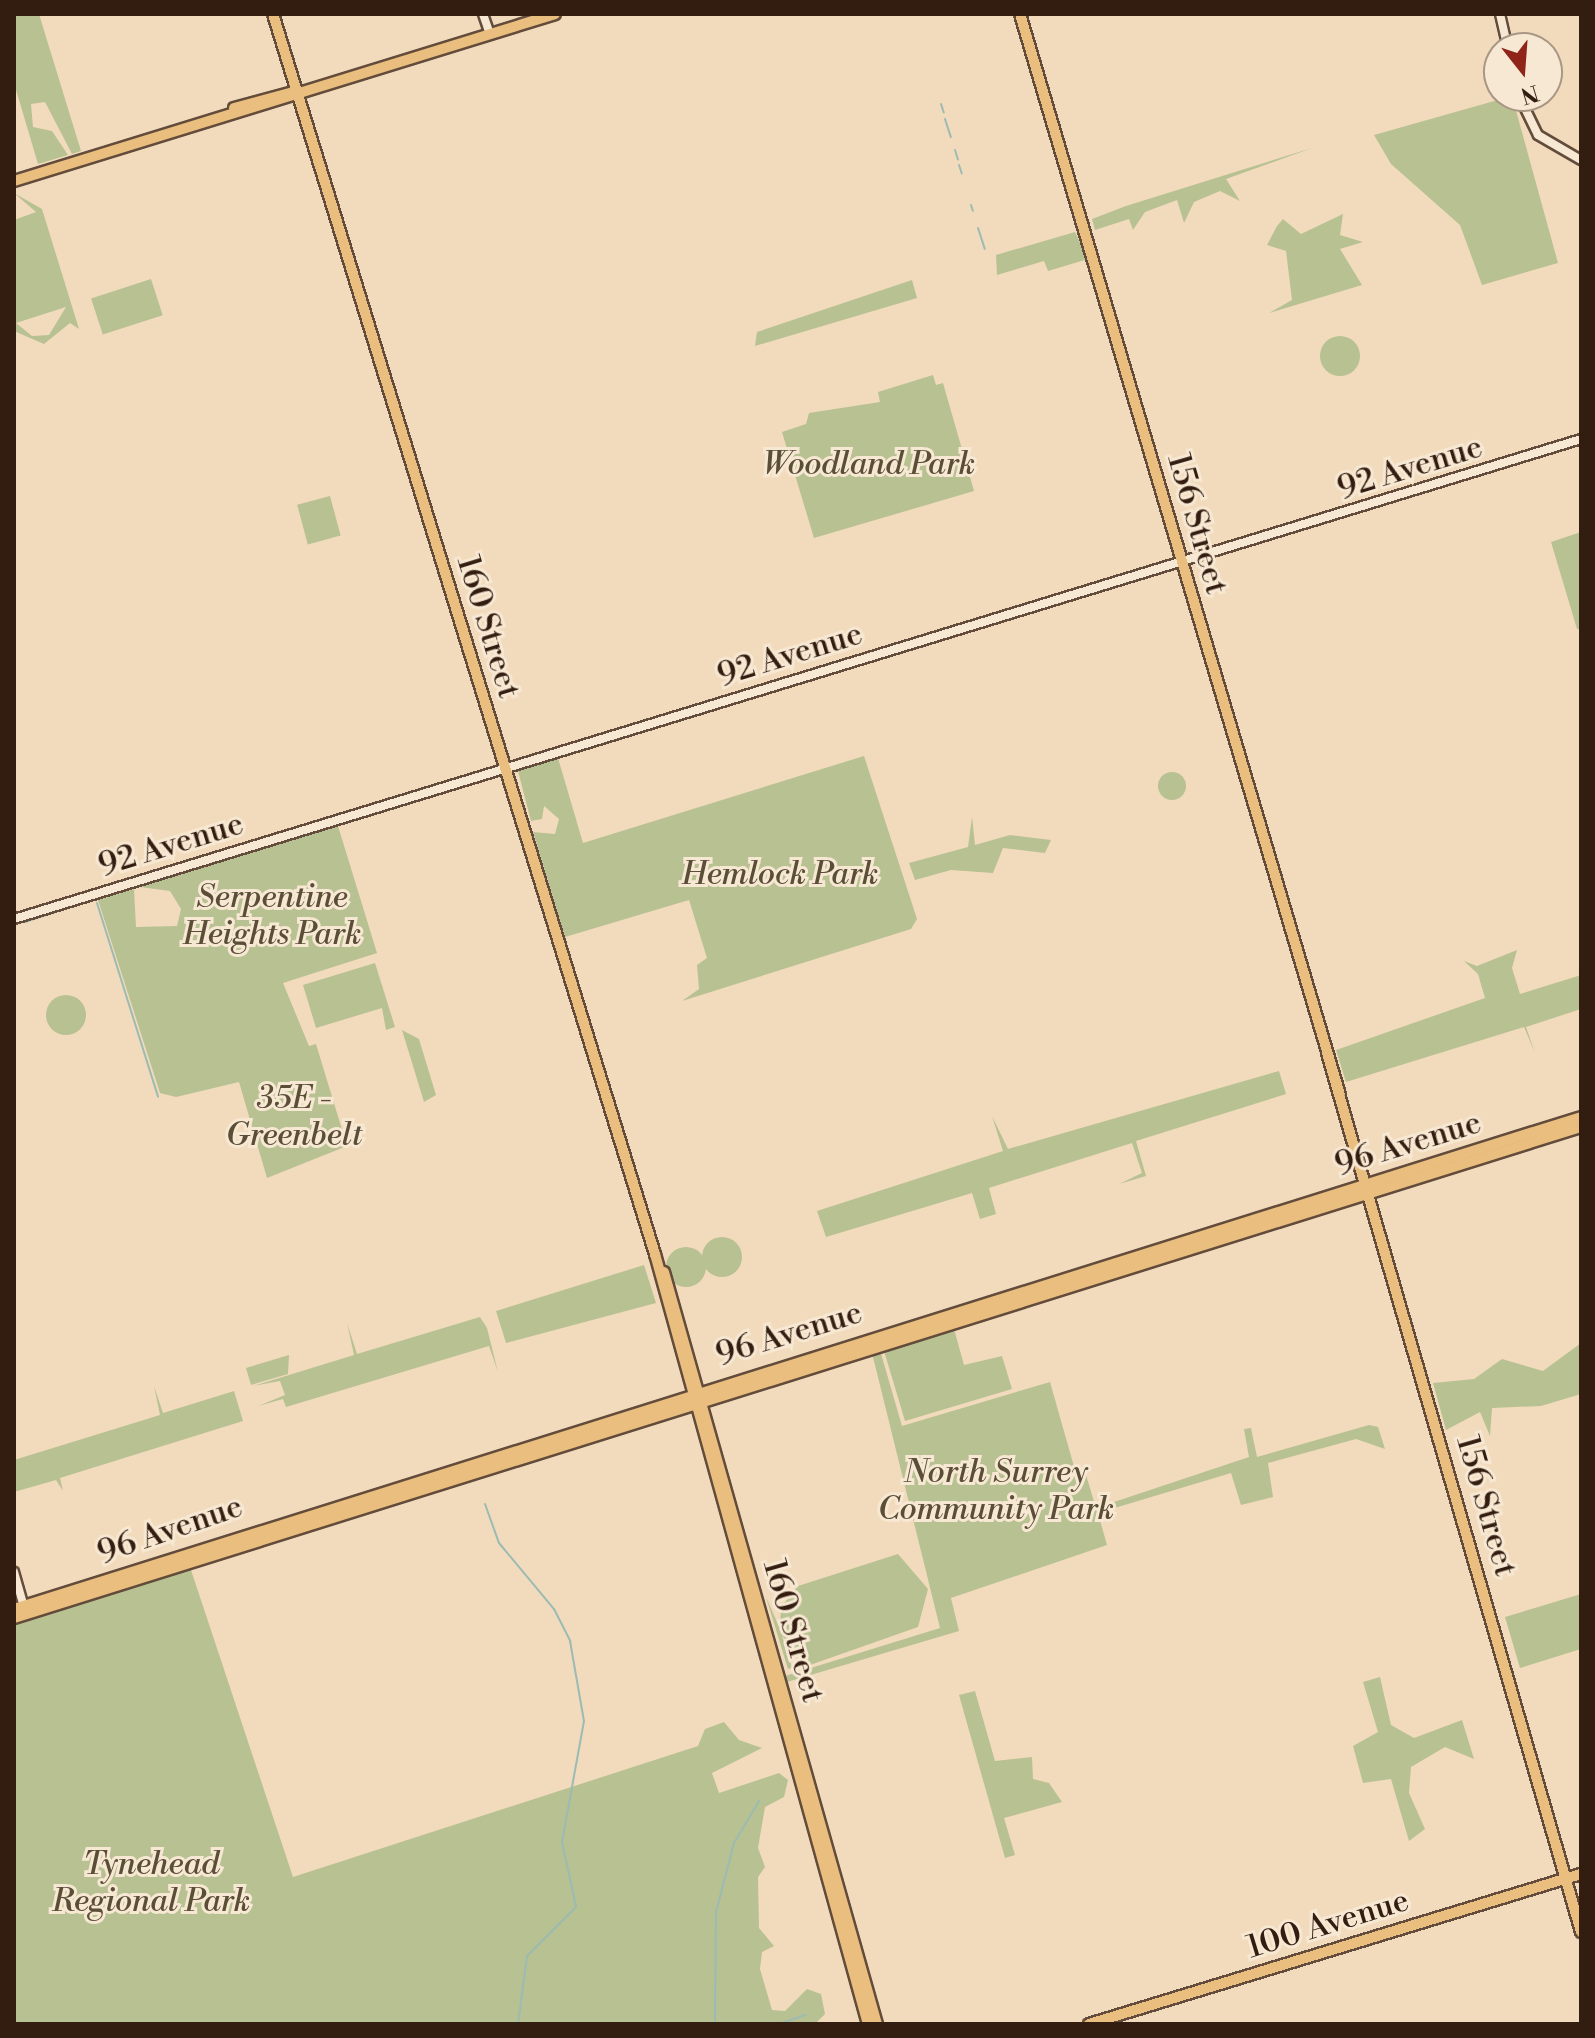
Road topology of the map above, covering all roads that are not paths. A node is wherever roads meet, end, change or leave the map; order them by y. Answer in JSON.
{"nodes":[{"id":1,"x":273,"y":14,"type":"edge"},
{"id":2,"x":483,"y":14,"type":"edge"},
{"id":3,"x":555,"y":14,"type":"edge"},
{"id":4,"x":1020,"y":14,"type":"edge"},
{"id":5,"x":490,"y":34,"type":"junction"},
{"id":6,"x":297,"y":91,"type":"junction"},
{"id":7,"x":1527,"y":112,"type":"edge"},
{"id":8,"x":1581,"y":160,"type":"edge"},
{"id":9,"x":14,"y":181,"type":"edge"},
{"id":10,"x":1581,"y":439,"type":"edge"},
{"id":11,"x":1181,"y":563,"type":"junction"},
{"id":12,"x":504,"y":767,"type":"junction"},
{"id":13,"x":14,"y":919,"type":"edge"},
{"id":14,"x":1581,"y":1117,"type":"edge"},
{"id":15,"x":1547,"y":1127,"type":"junction"},
{"id":16,"x":1581,"y":1127,"type":"edge"},
{"id":17,"x":1540,"y":1140,"type":"junction"},
{"id":18,"x":1366,"y":1189,"type":"junction"},
{"id":19,"x":1205,"y":1234,"type":"junction"},
{"id":20,"x":1160,"y":1257,"type":"junction"},
{"id":21,"x":697,"y":1395,"type":"junction"},
{"id":22,"x":441,"y":1470,"type":"junction"},
{"id":23,"x":431,"y":1482,"type":"junction"},
{"id":24,"x":14,"y":1572,"type":"edge"},
{"id":25,"x":19,"y":1608,"type":"edge"},
{"id":26,"x":14,"y":1618,"type":"edge"},
{"id":27,"x":1581,"y":1874,"type":"edge"},
{"id":28,"x":1566,"y":1879,"type":"junction"},
{"id":29,"x":1581,"y":1932,"type":"edge"},
{"id":30,"x":868,"y":2024,"type":"edge"},
{"id":31,"x":877,"y":2024,"type":"edge"},
{"id":32,"x":1089,"y":2024,"type":"edge"}],
"edges":[{"from":1,"to":6,"type":"main road","name":"160 Street"},
{"from":2,"to":5,"type":"street"},
{"from":3,"to":5,"type":"main road"},
{"from":4,"to":11,"type":"main road","name":"156 Street"},
{"from":5,"to":6,"type":"main road"},
{"from":6,"to":9,"type":"main road"},
{"from":6,"to":12,"type":"main road","name":"160 Street"},
{"from":7,"to":8,"type":"street"},
{"from":10,"to":11,"type":"street","name":"92 Avenue"},
{"from":11,"to":12,"type":"street","name":"92 Avenue"},
{"from":11,"to":18,"type":"main road","name":"156 Street"},
{"from":12,"to":13,"type":"street","name":"92 Avenue"},
{"from":12,"to":21,"type":"main road","name":"160 Street"},
{"from":14,"to":15,"type":"main road","name":"96 Avenue"},
{"from":15,"to":17,"type":"main road"},
{"from":15,"to":18,"type":"main road","name":"96 Avenue"},
{"from":16,"to":17,"type":"main road","name":"96 Avenue"},
{"from":17,"to":18,"type":"main road","name":"96 Avenue"},
{"from":18,"to":19,"type":"main road","name":"96 Avenue"},
{"from":18,"to":20,"type":"main road","name":"96 Avenue"},
{"from":18,"to":28,"type":"main road","name":"156 Street"},
{"from":19,"to":20,"type":"main road"},
{"from":19,"to":21,"type":"main road","name":"96 Avenue"},
{"from":20,"to":21,"type":"main road","name":"96 Avenue"},
{"from":21,"to":22,"type":"main road","name":"96 Avenue"},
{"from":21,"to":23,"type":"main road","name":"96 Avenue"},
{"from":21,"to":30,"type":"main road","name":"160 Street"},
{"from":21,"to":31,"type":"main road","name":"160 Street"},
{"from":22,"to":23,"type":"main road"},
{"from":22,"to":25,"type":"main road","name":"96 Avenue"},
{"from":23,"to":26,"type":"main road","name":"96 Avenue"},
{"from":24,"to":25,"type":"street"},
{"from":25,"to":26,"type":"main road"},
{"from":27,"to":28,"type":"main road","name":"100 Avenue"},
{"from":28,"to":29,"type":"main road","name":"156 Street"},
{"from":28,"to":32,"type":"main road","name":"100 Avenue"}]}
